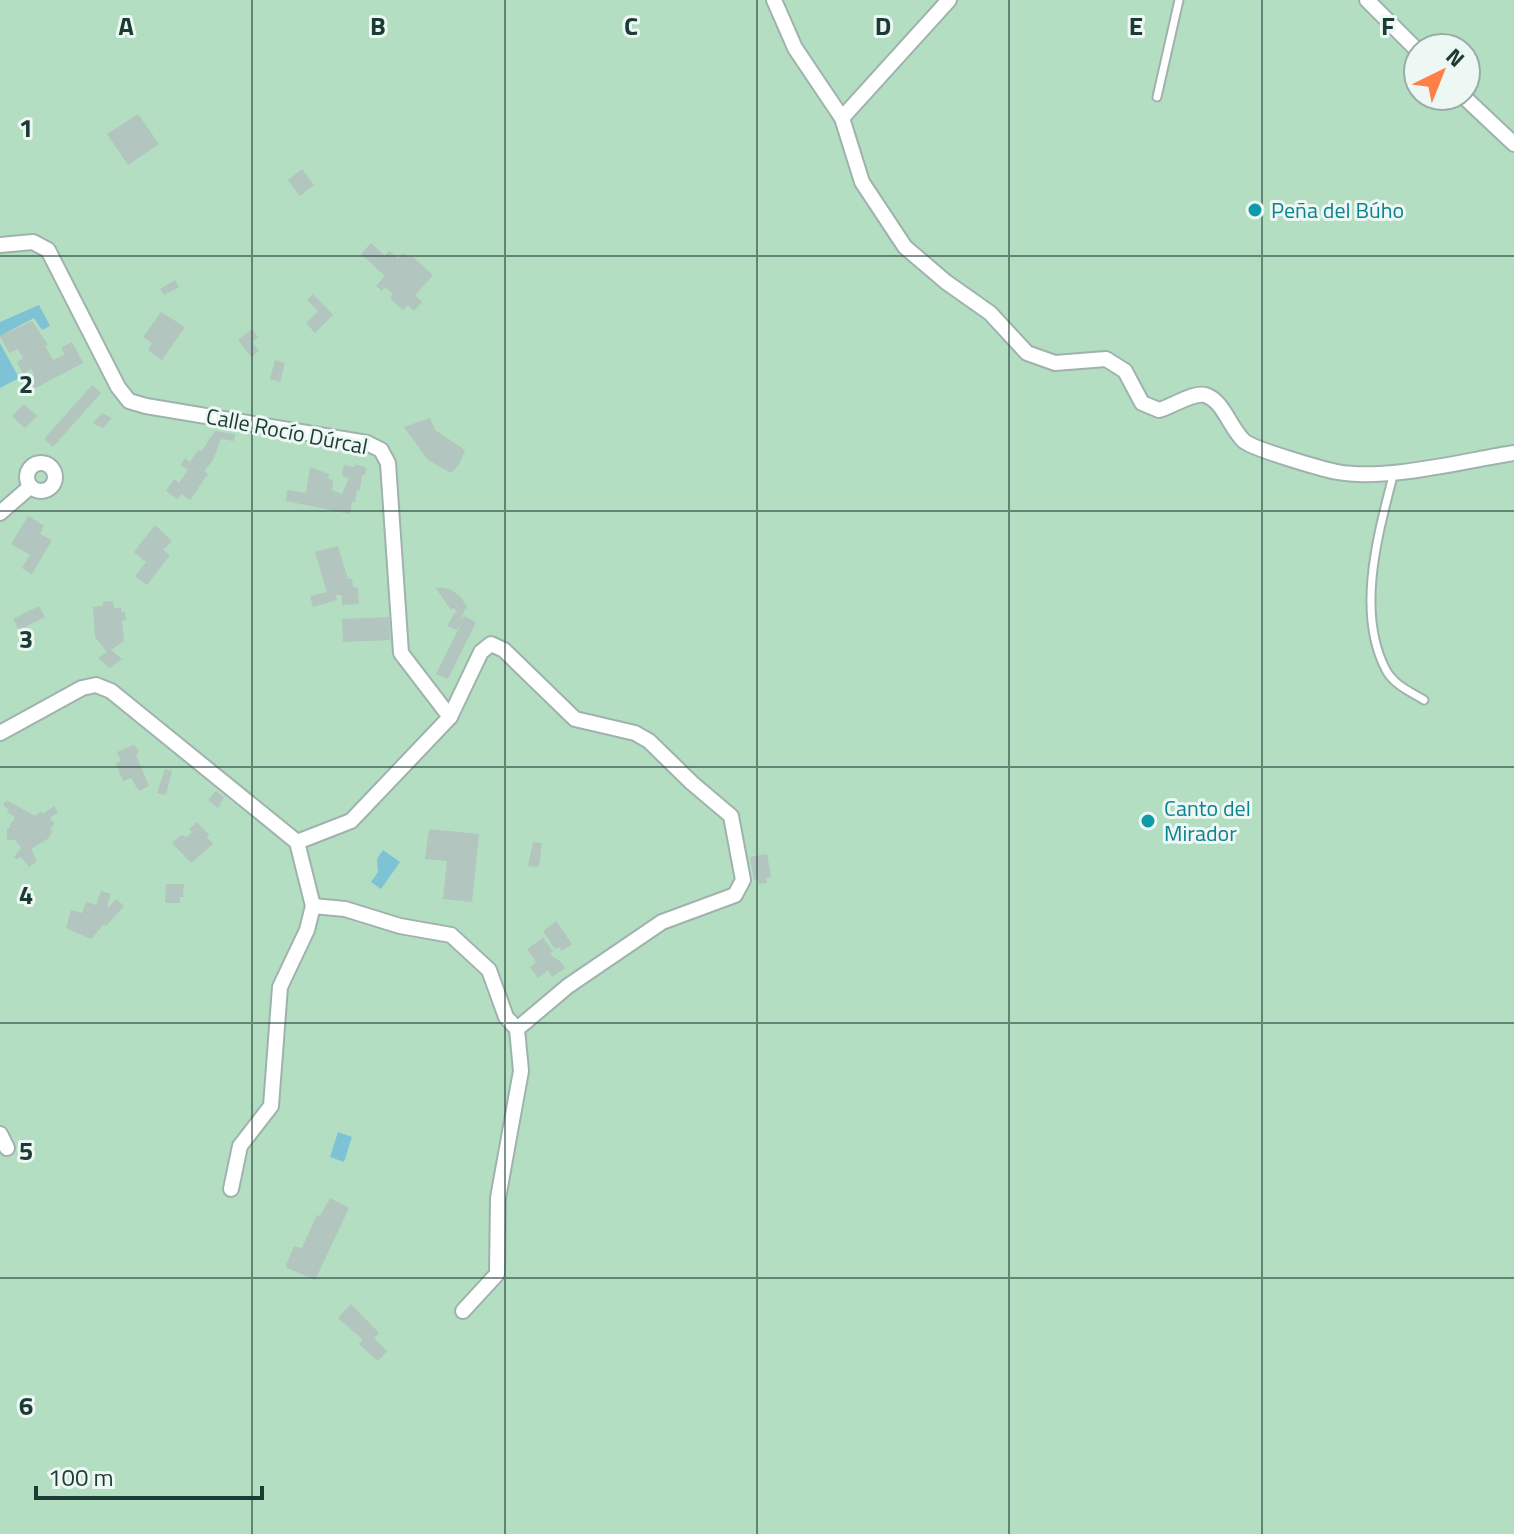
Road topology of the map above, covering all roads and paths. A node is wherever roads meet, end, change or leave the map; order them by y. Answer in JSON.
{"nodes":[{"id":1,"x":774,"y":0,"type":"edge"},
{"id":2,"x":949,"y":0,"type":"edge"},
{"id":3,"x":1179,"y":0,"type":"edge"},
{"id":4,"x":1367,"y":0,"type":"edge"},
{"id":5,"x":1402,"y":35,"type":"edge"},
{"id":6,"x":1157,"y":97,"type":"dead end"},
{"id":7,"x":1480,"y":112,"type":"edge"},
{"id":8,"x":842,"y":118,"type":"junction"},
{"id":9,"x":1514,"y":144,"type":"edge"},
{"id":10,"x":0,"y":245,"type":"edge"},
{"id":11,"x":1514,"y":453,"type":"edge"},
{"id":12,"x":1394,"y":472,"type":"junction"},
{"id":13,"x":30,"y":487,"type":"dead end"},
{"id":14,"x":0,"y":513,"type":"edge"},
{"id":15,"x":1424,"y":700,"type":"dead end"},
{"id":16,"x":450,"y":717,"type":"junction"},
{"id":17,"x":0,"y":733,"type":"edge"},
{"id":18,"x":297,"y":842,"type":"junction"},
{"id":19,"x":313,"y":906,"type":"junction"},
{"id":20,"x":517,"y":1029,"type":"junction"},
{"id":21,"x":231,"y":1189,"type":"dead end"},
{"id":22,"x":463,"y":1311,"type":"dead end"}],
"edges":[{"from":1,"to":8,"type":"street"},
{"from":2,"to":8,"type":"street"},
{"from":3,"to":6,"type":"lane"},
{"from":4,"to":5,"type":"street"},
{"from":7,"to":9,"type":"street"},
{"from":8,"to":12,"type":"street"},
{"from":10,"to":16,"type":"street","name":"Calle Rocío Dúrcal"},
{"from":11,"to":12,"type":"street"},
{"from":12,"to":15,"type":"lane"},
{"from":13,"to":14,"type":"street"},
{"from":16,"to":18,"type":"street"},
{"from":16,"to":20,"type":"street"},
{"from":17,"to":18,"type":"street"},
{"from":18,"to":19,"type":"street"},
{"from":19,"to":20,"type":"street"},
{"from":19,"to":21,"type":"street"},
{"from":20,"to":22,"type":"street"}]}
